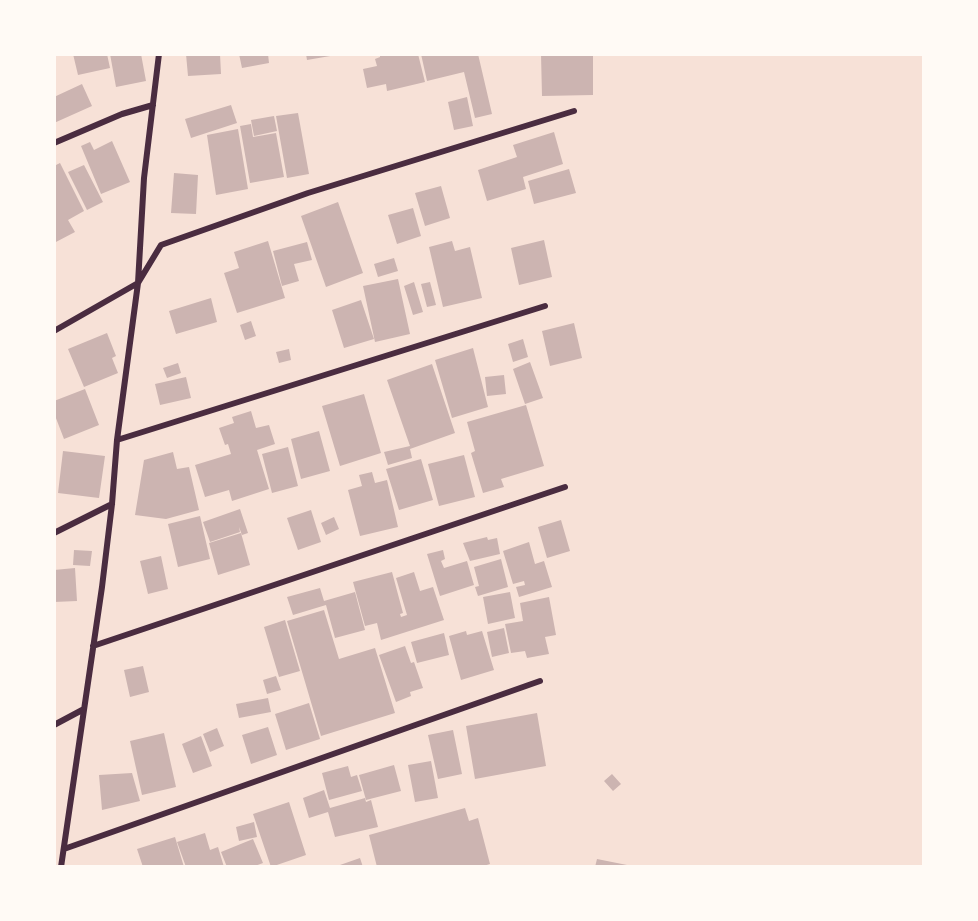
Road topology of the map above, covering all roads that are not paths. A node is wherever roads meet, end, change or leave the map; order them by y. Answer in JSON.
{"nodes":[{"id":1,"x":159,"y":54,"type":"edge"},
{"id":2,"x":153,"y":105,"type":"junction"},
{"id":3,"x":574,"y":111,"type":"dead end"},
{"id":4,"x":54,"y":143,"type":"edge"},
{"id":5,"x":138,"y":283,"type":"junction"},
{"id":6,"x":545,"y":306,"type":"dead end"},
{"id":7,"x":54,"y":331,"type":"edge"},
{"id":8,"x":117,"y":440,"type":"junction"},
{"id":9,"x":565,"y":487,"type":"dead end"},
{"id":10,"x":112,"y":504,"type":"junction"},
{"id":11,"x":54,"y":533,"type":"edge"},
{"id":12,"x":93,"y":646,"type":"junction"},
{"id":13,"x":540,"y":681,"type":"dead end"},
{"id":14,"x":84,"y":709,"type":"junction"},
{"id":15,"x":54,"y":725,"type":"edge"},
{"id":16,"x":64,"y":849,"type":"junction"},
{"id":17,"x":61,"y":867,"type":"edge"}],
"edges":[{"from":1,"to":2,"type":"street"},
{"from":2,"to":4,"type":"street"},
{"from":2,"to":5,"type":"street"},
{"from":3,"to":5,"type":"street"},
{"from":5,"to":7,"type":"street"},
{"from":5,"to":8,"type":"street"},
{"from":6,"to":8,"type":"street"},
{"from":8,"to":10,"type":"street"},
{"from":9,"to":12,"type":"street"},
{"from":10,"to":11,"type":"street"},
{"from":10,"to":12,"type":"street"},
{"from":12,"to":14,"type":"street"},
{"from":13,"to":16,"type":"street"},
{"from":14,"to":15,"type":"street"},
{"from":14,"to":16,"type":"street"},
{"from":16,"to":17,"type":"street"}]}
